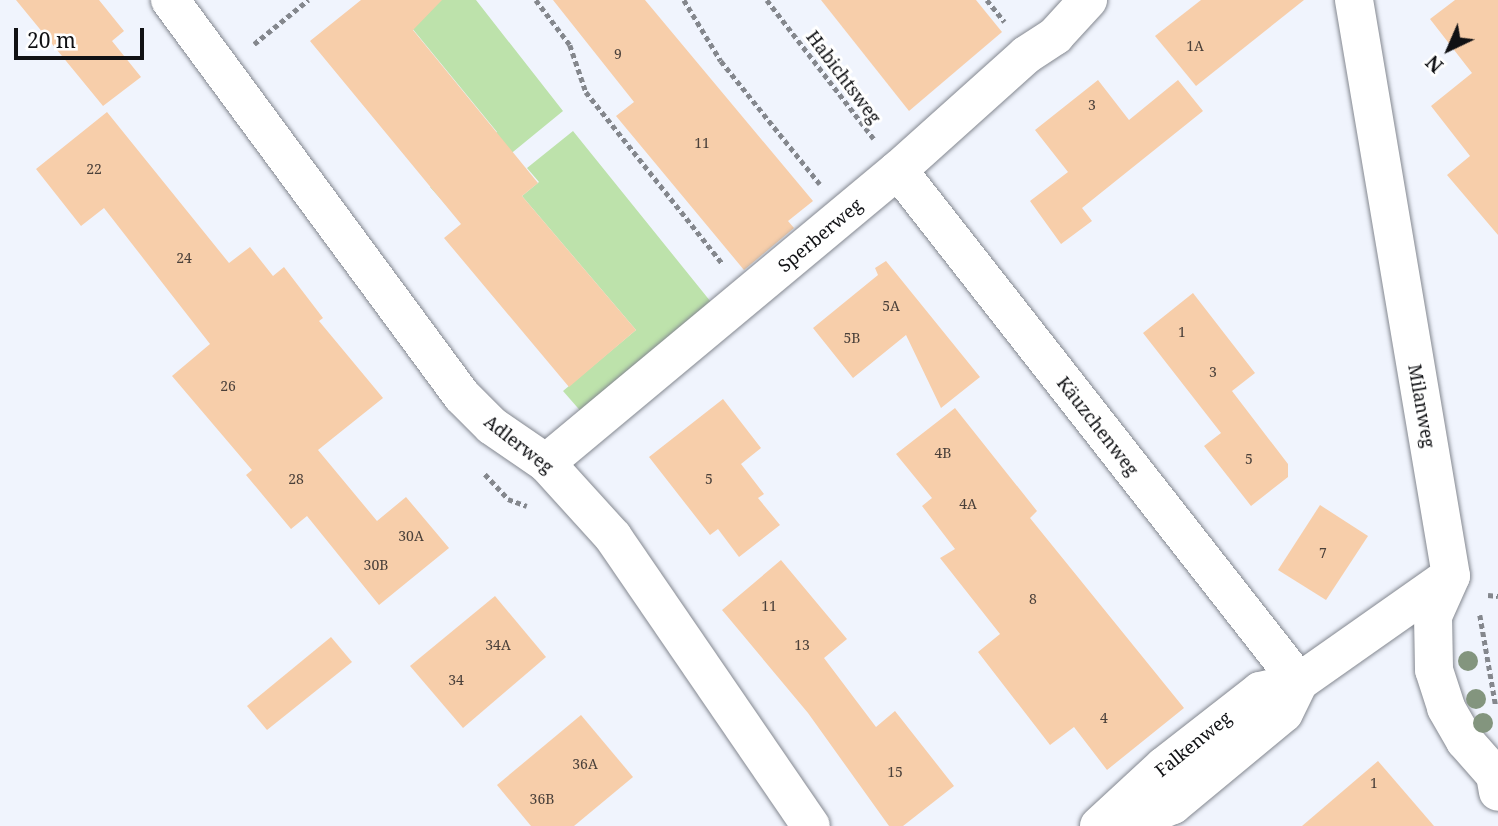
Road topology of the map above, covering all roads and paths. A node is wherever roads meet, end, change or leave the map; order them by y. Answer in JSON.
{"nodes":[{"id":1,"x":170,"y":0,"type":"edge"},
{"id":2,"x":308,"y":0,"type":"edge"},
{"id":3,"x":536,"y":0,"type":"edge"},
{"id":4,"x":684,"y":0,"type":"edge"},
{"id":5,"x":767,"y":0,"type":"edge"},
{"id":6,"x":1088,"y":0,"type":"edge"},
{"id":7,"x":1354,"y":0,"type":"edge"},
{"id":8,"x":221,"y":71,"type":"junction"},
{"id":9,"x":898,"y":170,"type":"junction"},
{"id":10,"x":845,"y":214,"type":"junction"},
{"id":11,"x":747,"y":295,"type":"junction"},
{"id":12,"x":546,"y":463,"type":"junction"},
{"id":13,"x":1451,"y":576,"type":"junction"},
{"id":14,"x":1479,"y":613,"type":"dead end"},
{"id":15,"x":1299,"y":682,"type":"junction"},
{"id":16,"x":1498,"y":717,"type":"edge"},
{"id":17,"x":1498,"y":792,"type":"edge"},
{"id":18,"x":811,"y":826,"type":"edge"},
{"id":19,"x":1098,"y":826,"type":"edge"},
{"id":20,"x":1124,"y":826,"type":"edge"}],
"edges":[{"from":1,"to":8,"type":"street","name":"Adlerweg"},
{"from":2,"to":8,"type":"path"},
{"from":3,"to":11,"type":"path"},
{"from":4,"to":10,"type":"path"},
{"from":5,"to":9,"type":"path","name":"Habichtsweg"},
{"from":6,"to":9,"type":"street","name":"Sperberweg"},
{"from":7,"to":13,"type":"street","name":"Milanweg"},
{"from":8,"to":12,"type":"street","name":"Adlerweg"},
{"from":9,"to":10,"type":"street","name":"Sperberweg"},
{"from":9,"to":15,"type":"street","name":"Käuzchenweg"},
{"from":10,"to":11,"type":"street","name":"Sperberweg"},
{"from":11,"to":12,"type":"street","name":"Sperberweg"},
{"from":12,"to":18,"type":"street","name":"Adlerweg"},
{"from":13,"to":15,"type":"street","name":"Falkenweg"},
{"from":13,"to":17,"type":"street"},
{"from":14,"to":16,"type":"path"},
{"from":15,"to":19,"type":"street","name":"Falkenweg"},
{"from":15,"to":20,"type":"street","name":"Falkenweg"}]}
